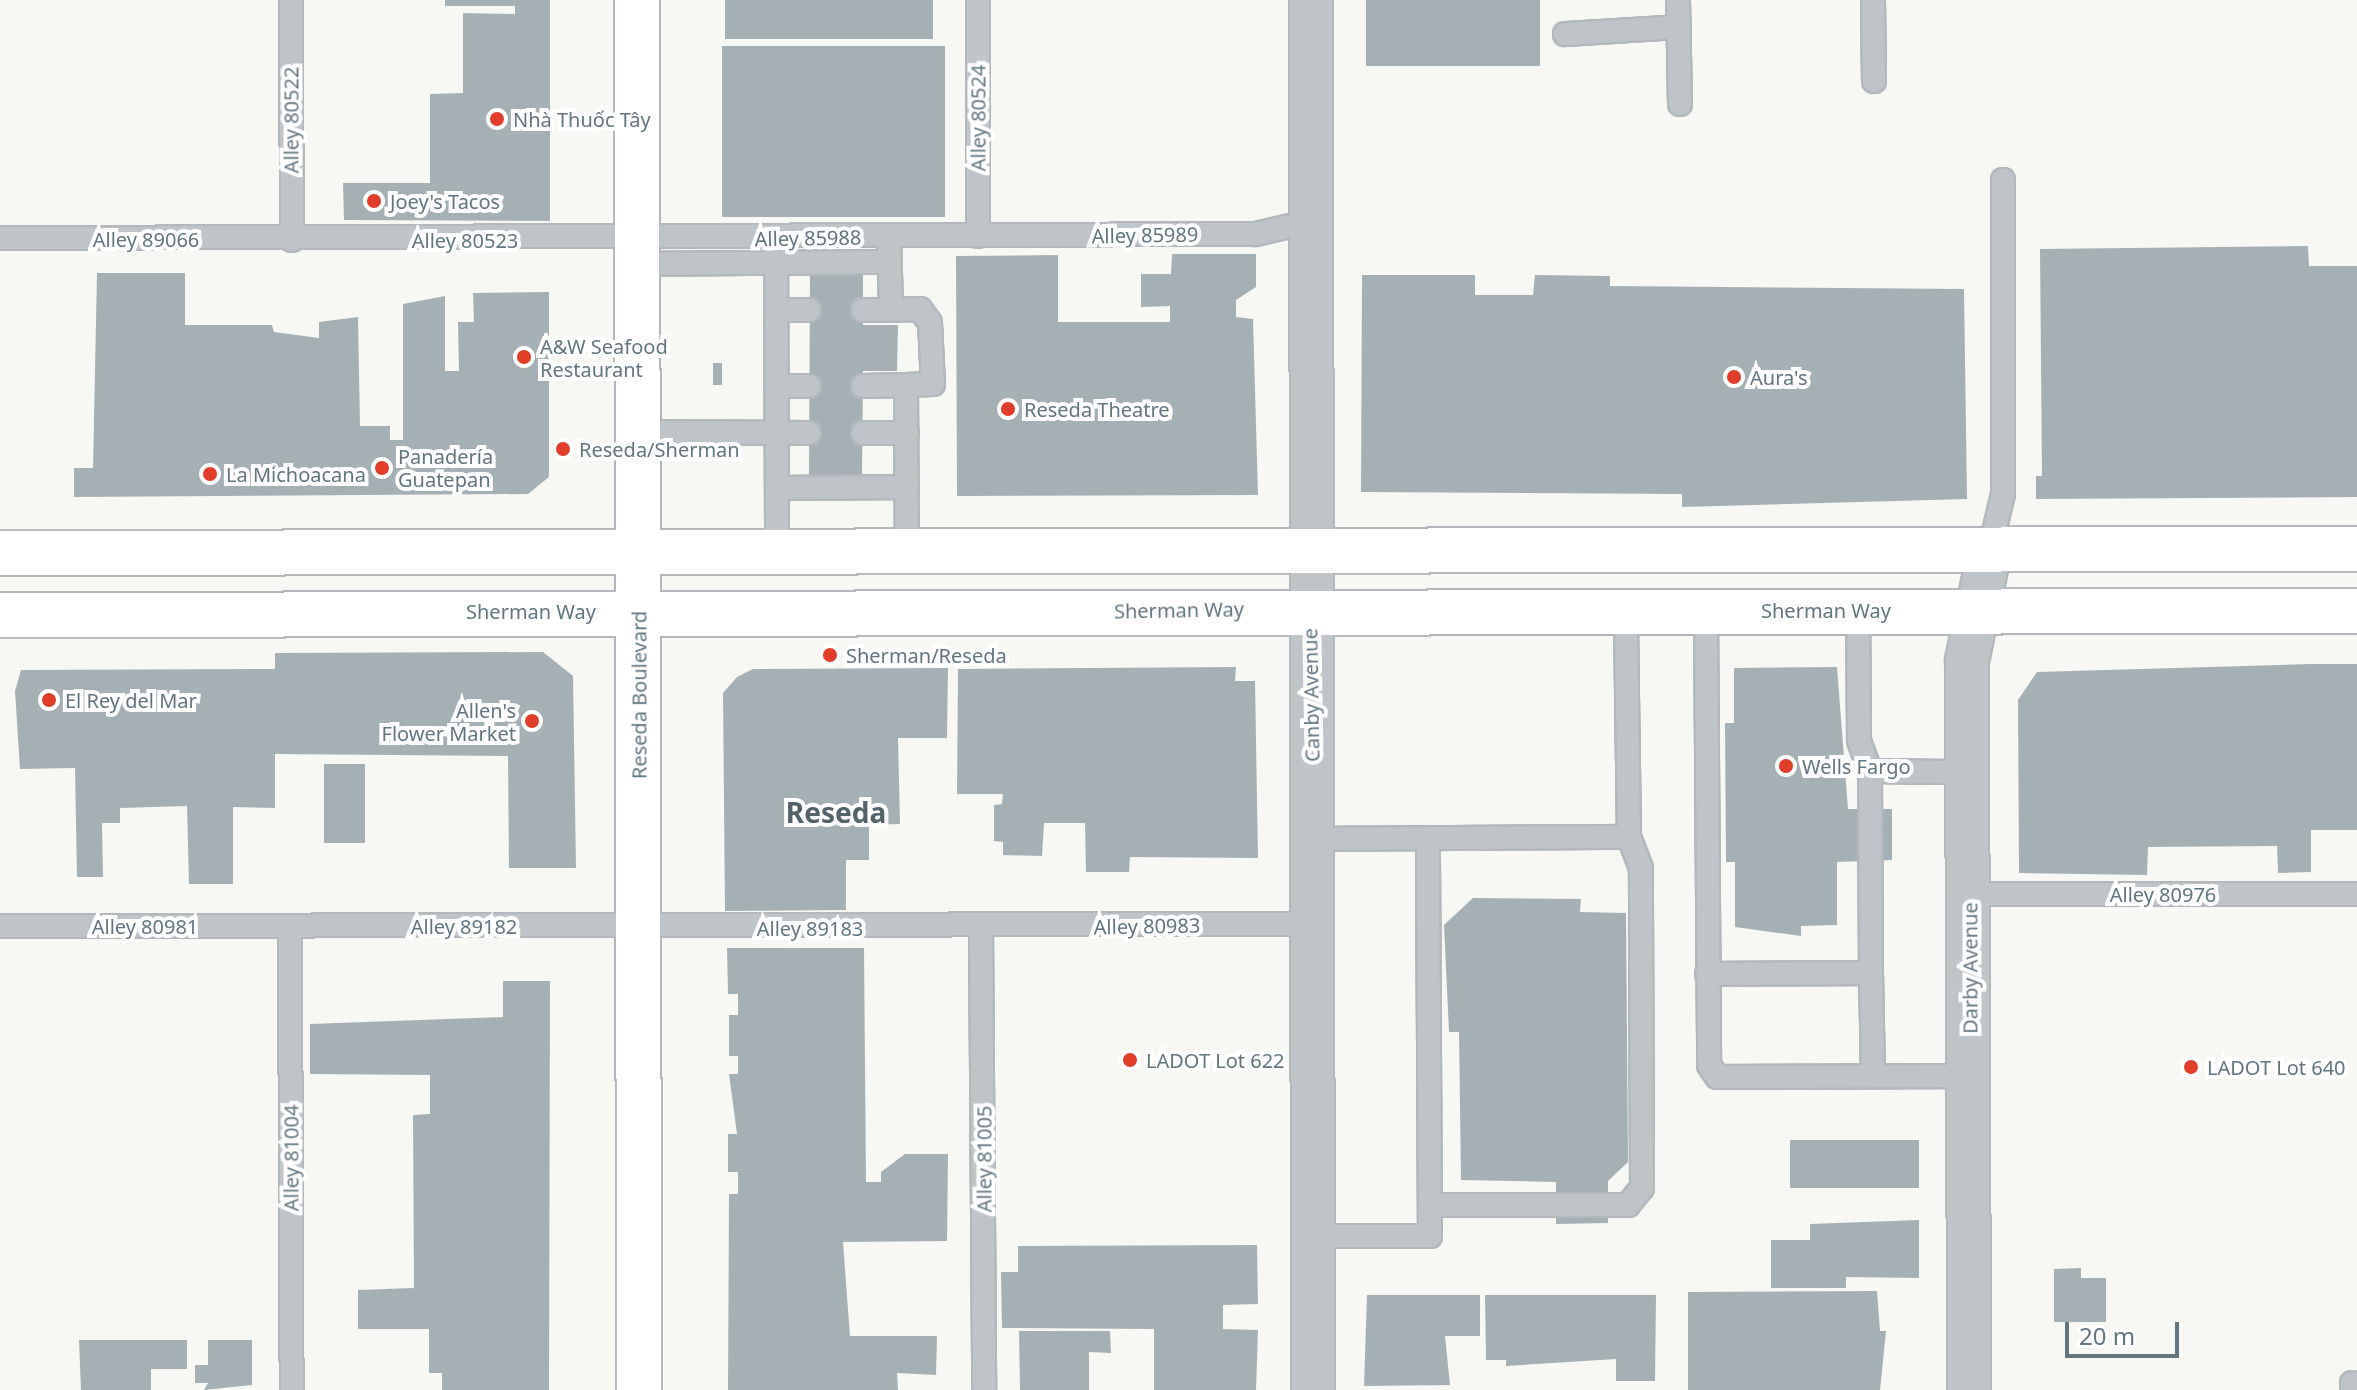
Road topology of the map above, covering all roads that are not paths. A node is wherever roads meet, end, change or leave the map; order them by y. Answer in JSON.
{"nodes":[{"id":1,"x":291,"y":0,"type":"edge"},
{"id":2,"x":637,"y":0,"type":"edge"},
{"id":3,"x":978,"y":0,"type":"edge"},
{"id":4,"x":1311,"y":0,"type":"edge"},
{"id":5,"x":1678,"y":0,"type":"edge"},
{"id":6,"x":1873,"y":0,"type":"edge"},
{"id":7,"x":1679,"y":27,"type":"junction"},
{"id":8,"x":1565,"y":34,"type":"dead end"},
{"id":9,"x":1874,"y":81,"type":"dead end"},
{"id":10,"x":1680,"y":104,"type":"dead end"},
{"id":11,"x":2003,"y":180,"type":"dead end"},
{"id":12,"x":1311,"y":221,"type":"junction"},
{"id":13,"x":978,"y":236,"type":"junction"},
{"id":14,"x":889,"y":237,"type":"junction"},
{"id":15,"x":0,"y":238,"type":"edge"},
{"id":16,"x":776,"y":239,"type":"junction"},
{"id":17,"x":292,"y":240,"type":"junction"},
{"id":18,"x":638,"y":252,"type":"junction"},
{"id":19,"x":776,"y":262,"type":"junction"},
{"id":20,"x":890,"y":262,"type":"junction"},
{"id":21,"x":776,"y":310,"type":"junction"},
{"id":22,"x":809,"y":310,"type":"dead end"},
{"id":23,"x":863,"y":310,"type":"dead end"},
{"id":24,"x":891,"y":310,"type":"junction"},
{"id":25,"x":906,"y":385,"type":"junction"},
{"id":26,"x":776,"y":386,"type":"junction"},
{"id":27,"x":809,"y":386,"type":"dead end"},
{"id":28,"x":863,"y":386,"type":"dead end"},
{"id":29,"x":638,"y":432,"type":"junction"},
{"id":30,"x":777,"y":433,"type":"junction"},
{"id":31,"x":809,"y":433,"type":"dead end"},
{"id":32,"x":863,"y":433,"type":"dead end"},
{"id":33,"x":907,"y":433,"type":"junction"},
{"id":34,"x":907,"y":487,"type":"junction"},
{"id":35,"x":777,"y":488,"type":"junction"},
{"id":36,"x":1310,"y":549,"type":"junction"},
{"id":37,"x":1990,"y":549,"type":"junction"},
{"id":38,"x":2357,"y":549,"type":"edge"},
{"id":39,"x":639,"y":551,"type":"junction"},
{"id":40,"x":777,"y":551,"type":"junction"},
{"id":41,"x":907,"y":551,"type":"junction"},
{"id":42,"x":0,"y":553,"type":"edge"},
{"id":43,"x":1310,"y":608,"type":"junction"},
{"id":44,"x":1974,"y":609,"type":"junction"},
{"id":45,"x":1626,"y":611,"type":"junction"},
{"id":46,"x":1706,"y":611,"type":"junction"},
{"id":47,"x":1858,"y":611,"type":"junction"},
{"id":48,"x":2357,"y":611,"type":"edge"},
{"id":49,"x":638,"y":612,"type":"junction"},
{"id":50,"x":0,"y":615,"type":"edge"},
{"id":51,"x":1870,"y":771,"type":"junction"},
{"id":52,"x":1968,"y":772,"type":"junction"},
{"id":53,"x":1629,"y":837,"type":"junction"},
{"id":54,"x":1428,"y":838,"type":"junction"},
{"id":55,"x":1313,"y":839,"type":"junction"},
{"id":56,"x":1970,"y":894,"type":"junction"},
{"id":57,"x":2357,"y":894,"type":"edge"},
{"id":58,"x":1312,"y":924,"type":"junction"},
{"id":59,"x":0,"y":926,"type":"edge"},
{"id":60,"x":290,"y":926,"type":"junction"},
{"id":61,"x":639,"y":926,"type":"junction"},
{"id":62,"x":981,"y":928,"type":"junction"},
{"id":63,"x":1871,"y":973,"type":"junction"},
{"id":64,"x":1707,"y":974,"type":"junction"},
{"id":65,"x":1873,"y":1076,"type":"junction"},
{"id":66,"x":1970,"y":1076,"type":"junction"},
{"id":67,"x":1431,"y":1205,"type":"junction"},
{"id":68,"x":1312,"y":1236,"type":"junction"},
{"id":69,"x":292,"y":1390,"type":"edge"},
{"id":70,"x":639,"y":1390,"type":"edge"},
{"id":71,"x":984,"y":1390,"type":"edge"},
{"id":72,"x":1313,"y":1390,"type":"edge"},
{"id":73,"x":1969,"y":1390,"type":"edge"}],
"edges":[{"from":1,"to":17,"type":"lane","name":"Alley 80522"},
{"from":2,"to":18,"type":"main road","name":"Reseda Boulevard"},
{"from":3,"to":13,"type":"lane","name":"Alley 80524"},
{"from":4,"to":12,"type":"street","name":"Canby Avenue"},
{"from":5,"to":7,"type":"lane"},
{"from":6,"to":9,"type":"lane"},
{"from":7,"to":8,"type":"lane"},
{"from":7,"to":10,"type":"lane"},
{"from":11,"to":37,"type":"lane"},
{"from":12,"to":13,"type":"lane","name":"Alley 85989"},
{"from":12,"to":36,"type":"street","name":"Canby Avenue"},
{"from":13,"to":14,"type":"lane","name":"Alley 85988"},
{"from":14,"to":16,"type":"lane","name":"Alley 85988"},
{"from":14,"to":20,"type":"lane"},
{"from":15,"to":17,"type":"lane","name":"Alley 89066"},
{"from":16,"to":18,"type":"lane","name":"Alley 85988"},
{"from":16,"to":19,"type":"lane"},
{"from":17,"to":18,"type":"lane","name":"Alley 80523"},
{"from":18,"to":19,"type":"lane"},
{"from":18,"to":29,"type":"main road","name":"Reseda Boulevard"},
{"from":19,"to":20,"type":"lane"},
{"from":19,"to":21,"type":"lane"},
{"from":20,"to":24,"type":"lane"},
{"from":21,"to":22,"type":"lane"},
{"from":21,"to":26,"type":"lane"},
{"from":23,"to":24,"type":"lane"},
{"from":24,"to":25,"type":"lane"},
{"from":25,"to":28,"type":"lane"},
{"from":25,"to":33,"type":"lane"},
{"from":26,"to":27,"type":"lane"},
{"from":26,"to":30,"type":"lane"},
{"from":29,"to":30,"type":"lane"},
{"from":29,"to":39,"type":"main road","name":"Reseda Boulevard"},
{"from":30,"to":31,"type":"lane"},
{"from":30,"to":35,"type":"lane"},
{"from":32,"to":33,"type":"lane"},
{"from":33,"to":34,"type":"lane"},
{"from":34,"to":35,"type":"lane"},
{"from":34,"to":41,"type":"lane"},
{"from":35,"to":40,"type":"lane"},
{"from":36,"to":37,"type":"main road"},
{"from":36,"to":41,"type":"main road"},
{"from":36,"to":43,"type":"street","name":"Canby Avenue"},
{"from":37,"to":38,"type":"main road"},
{"from":37,"to":44,"type":"street","name":"Darby Avenue"},
{"from":39,"to":40,"type":"main road"},
{"from":39,"to":42,"type":"main road"},
{"from":39,"to":49,"type":"main road","name":"Reseda Boulevard"},
{"from":40,"to":41,"type":"main road"},
{"from":43,"to":45,"type":"main road","name":"Sherman Way"},
{"from":43,"to":49,"type":"main road","name":"Sherman Way"},
{"from":43,"to":55,"type":"street","name":"Canby Avenue"},
{"from":44,"to":47,"type":"main road","name":"Sherman Way"},
{"from":44,"to":48,"type":"main road","name":"Sherman Way"},
{"from":44,"to":52,"type":"street","name":"Darby Avenue"},
{"from":45,"to":46,"type":"main road","name":"Sherman Way"},
{"from":45,"to":53,"type":"lane"},
{"from":46,"to":47,"type":"main road","name":"Sherman Way"},
{"from":46,"to":64,"type":"lane"},
{"from":47,"to":51,"type":"lane"},
{"from":49,"to":50,"type":"main road","name":"Sherman Way"},
{"from":49,"to":61,"type":"main road","name":"Reseda Boulevard"},
{"from":51,"to":52,"type":"lane"},
{"from":51,"to":63,"type":"lane"},
{"from":52,"to":56,"type":"street","name":"Darby Avenue"},
{"from":53,"to":54,"type":"lane"},
{"from":53,"to":67,"type":"lane"},
{"from":54,"to":55,"type":"lane"},
{"from":54,"to":67,"type":"lane"},
{"from":55,"to":58,"type":"street","name":"Canby Avenue"},
{"from":56,"to":57,"type":"lane","name":"Alley 80976"},
{"from":56,"to":66,"type":"street","name":"Darby Avenue"},
{"from":58,"to":62,"type":"lane","name":"Alley 80983"},
{"from":58,"to":68,"type":"street","name":"Canby Avenue"},
{"from":59,"to":60,"type":"lane","name":"Alley 80981"},
{"from":60,"to":61,"type":"lane","name":"Alley 89182"},
{"from":60,"to":69,"type":"lane","name":"Alley 81004"},
{"from":61,"to":62,"type":"lane","name":"Alley 89183"},
{"from":61,"to":70,"type":"main road","name":"Reseda Boulevard"},
{"from":62,"to":71,"type":"lane","name":"Alley 81005"},
{"from":63,"to":64,"type":"lane"},
{"from":63,"to":65,"type":"lane"},
{"from":64,"to":65,"type":"lane"},
{"from":65,"to":66,"type":"lane"},
{"from":66,"to":73,"type":"street","name":"Darby Avenue"},
{"from":67,"to":68,"type":"lane"},
{"from":68,"to":72,"type":"street","name":"Canby Avenue"}]}
